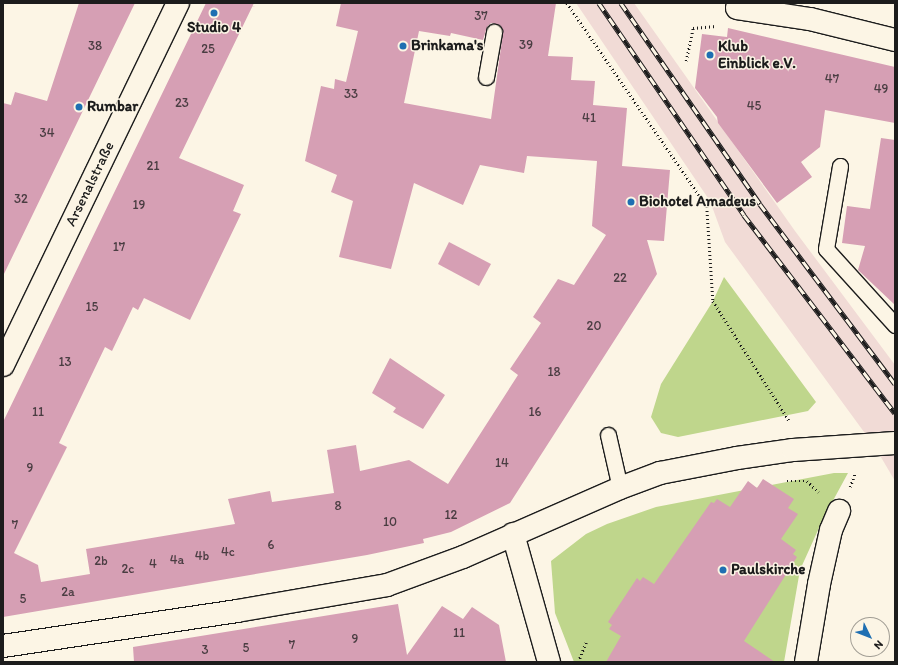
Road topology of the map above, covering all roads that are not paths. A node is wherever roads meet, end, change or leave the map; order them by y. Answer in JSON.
{"nodes":[{"id":1,"x":178,"y":3,"type":"edge"},
{"id":2,"x":749,"y":7,"type":"edge"},
{"id":3,"x":812,"y":11,"type":"edge"},
{"id":4,"x":494,"y":32,"type":"dead end"},
{"id":5,"x":895,"y":40,"type":"edge"},
{"id":6,"x":486,"y":78,"type":"dead end"},
{"id":7,"x":840,"y":166,"type":"dead end"},
{"id":8,"x":895,"y":325,"type":"edge"},
{"id":9,"x":3,"y":365,"type":"edge"},
{"id":10,"x":608,"y":435,"type":"dead end"},
{"id":11,"x":895,"y":443,"type":"edge"},
{"id":12,"x":620,"y":488,"type":"junction"},
{"id":13,"x":839,"y":510,"type":"road end"},
{"id":14,"x":513,"y":534,"type":"junction"},
{"id":15,"x":31,"y":643,"type":"junction"},
{"id":16,"x":3,"y":646,"type":"edge"},
{"id":17,"x":7,"y":662,"type":"edge"},
{"id":18,"x":549,"y":662,"type":"edge"},
{"id":19,"x":806,"y":662,"type":"edge"}],
"edges":[{"from":1,"to":9,"type":"street","name":"Arsenalstraße"},
{"from":2,"to":3,"type":"street"},
{"from":3,"to":5,"type":"street"},
{"from":4,"to":6,"type":"lane"},
{"from":7,"to":8,"type":"lane"},
{"from":10,"to":12,"type":"lane"},
{"from":11,"to":12,"type":"street"},
{"from":12,"to":14,"type":"street"},
{"from":13,"to":19,"type":"street"},
{"from":14,"to":15,"type":"street"},
{"from":14,"to":18,"type":"street"},
{"from":15,"to":16,"type":"street"},
{"from":15,"to":17,"type":"street"}]}
